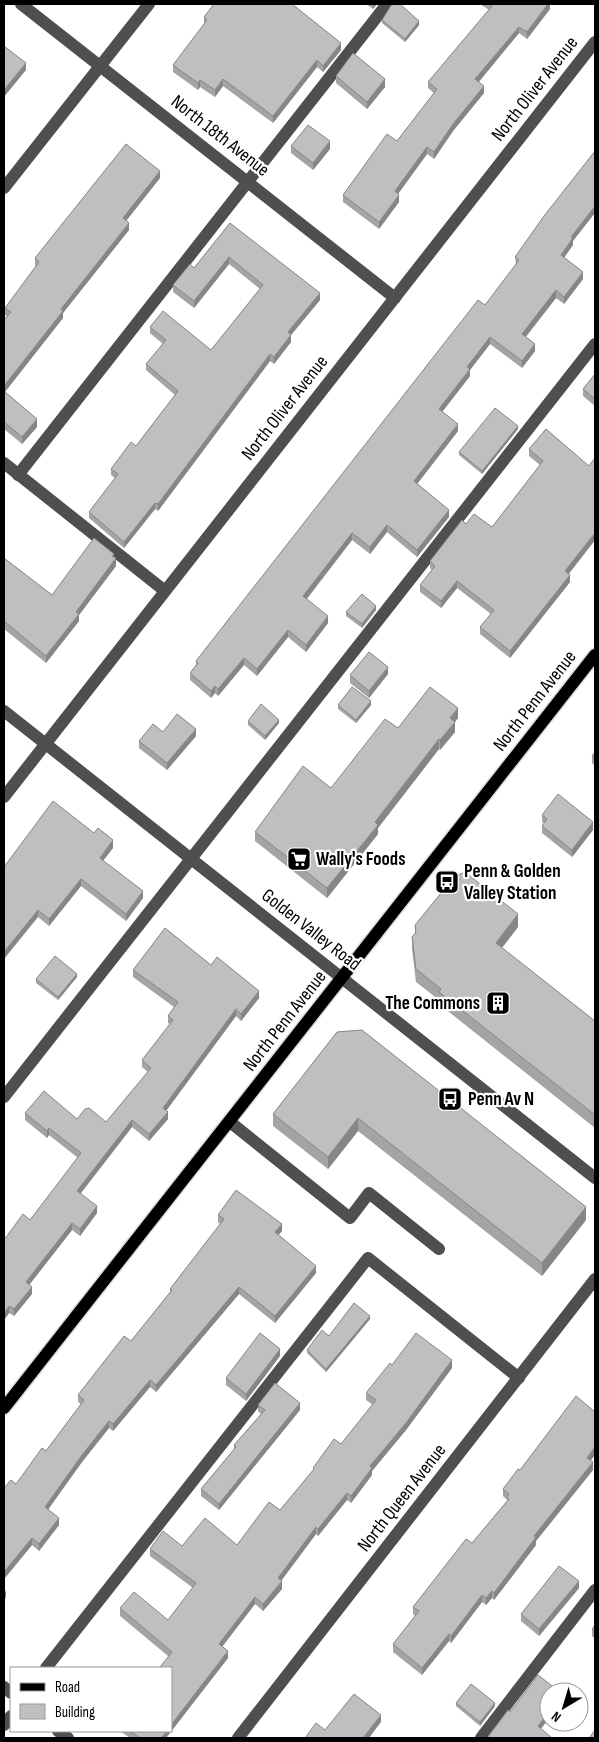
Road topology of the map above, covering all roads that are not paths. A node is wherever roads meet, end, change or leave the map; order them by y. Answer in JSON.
{"nodes":[{"id":1,"x":21,"y":4,"type":"edge"},
{"id":2,"x":149,"y":4,"type":"edge"},
{"id":3,"x":387,"y":4,"type":"edge"},
{"id":4,"x":595,"y":42,"type":"edge"},
{"id":5,"x":100,"y":65,"type":"junction"},
{"id":6,"x":246,"y":181,"type":"junction"},
{"id":7,"x":4,"y":188,"type":"edge"},
{"id":8,"x":395,"y":298,"type":"junction"},
{"id":9,"x":595,"y":344,"type":"edge"},
{"id":10,"x":4,"y":463,"type":"edge"},
{"id":11,"x":18,"y":474,"type":"junction"},
{"id":12,"x":166,"y":591,"type":"junction"},
{"id":13,"x":595,"y":655,"type":"edge"},
{"id":14,"x":4,"y":711,"type":"edge"},
{"id":15,"x":46,"y":744,"type":"junction"},
{"id":16,"x":4,"y":797,"type":"edge"},
{"id":17,"x":190,"y":858,"type":"junction"},
{"id":18,"x":342,"y":979,"type":"junction"},
{"id":19,"x":4,"y":1097,"type":"edge"},
{"id":20,"x":230,"y":1122,"type":"junction"},
{"id":21,"x":595,"y":1178,"type":"edge"},
{"id":22,"x":439,"y":1249,"type":"dead end"},
{"id":23,"x":595,"y":1279,"type":"edge"},
{"id":24,"x":519,"y":1378,"type":"junction"},
{"id":25,"x":4,"y":1408,"type":"edge"},
{"id":26,"x":595,"y":1590,"type":"edge"},
{"id":27,"x":47,"y":1667,"type":"edge"},
{"id":28,"x":238,"y":1738,"type":"edge"},
{"id":29,"x":481,"y":1738,"type":"edge"}],
"edges":[{"from":1,"to":5,"type":"street","name":"North 18th Avenue"},
{"from":2,"to":5,"type":"street"},
{"from":3,"to":6,"type":"street"},
{"from":4,"to":8,"type":"street","name":"North Oliver Avenue"},
{"from":5,"to":6,"type":"street","name":"North 18th Avenue"},
{"from":5,"to":7,"type":"street"},
{"from":6,"to":8,"type":"street","name":"North 18th Avenue"},
{"from":6,"to":11,"type":"street"},
{"from":8,"to":12,"type":"street","name":"North Oliver Avenue"},
{"from":9,"to":17,"type":"street"},
{"from":10,"to":11,"type":"street"},
{"from":11,"to":12,"type":"street"},
{"from":12,"to":15,"type":"street","name":"North Oliver Avenue"},
{"from":13,"to":18,"type":"main road","name":"North Penn Avenue"},
{"from":14,"to":15,"type":"street","name":"Golden Valley Road"},
{"from":15,"to":16,"type":"street","name":"North Oliver Avenue"},
{"from":15,"to":17,"type":"street","name":"Golden Valley Road"},
{"from":17,"to":18,"type":"street","name":"Golden Valley Road"},
{"from":17,"to":19,"type":"street"},
{"from":18,"to":20,"type":"main road","name":"North Penn Avenue"},
{"from":18,"to":21,"type":"street","name":"Golden Valley Road"},
{"from":20,"to":22,"type":"street"},
{"from":20,"to":25,"type":"main road","name":"North Penn Avenue"},
{"from":23,"to":24,"type":"street","name":"North Queen Avenue"},
{"from":24,"to":27,"type":"street"},
{"from":24,"to":28,"type":"street","name":"North Queen Avenue"},
{"from":26,"to":29,"type":"street"}]}
